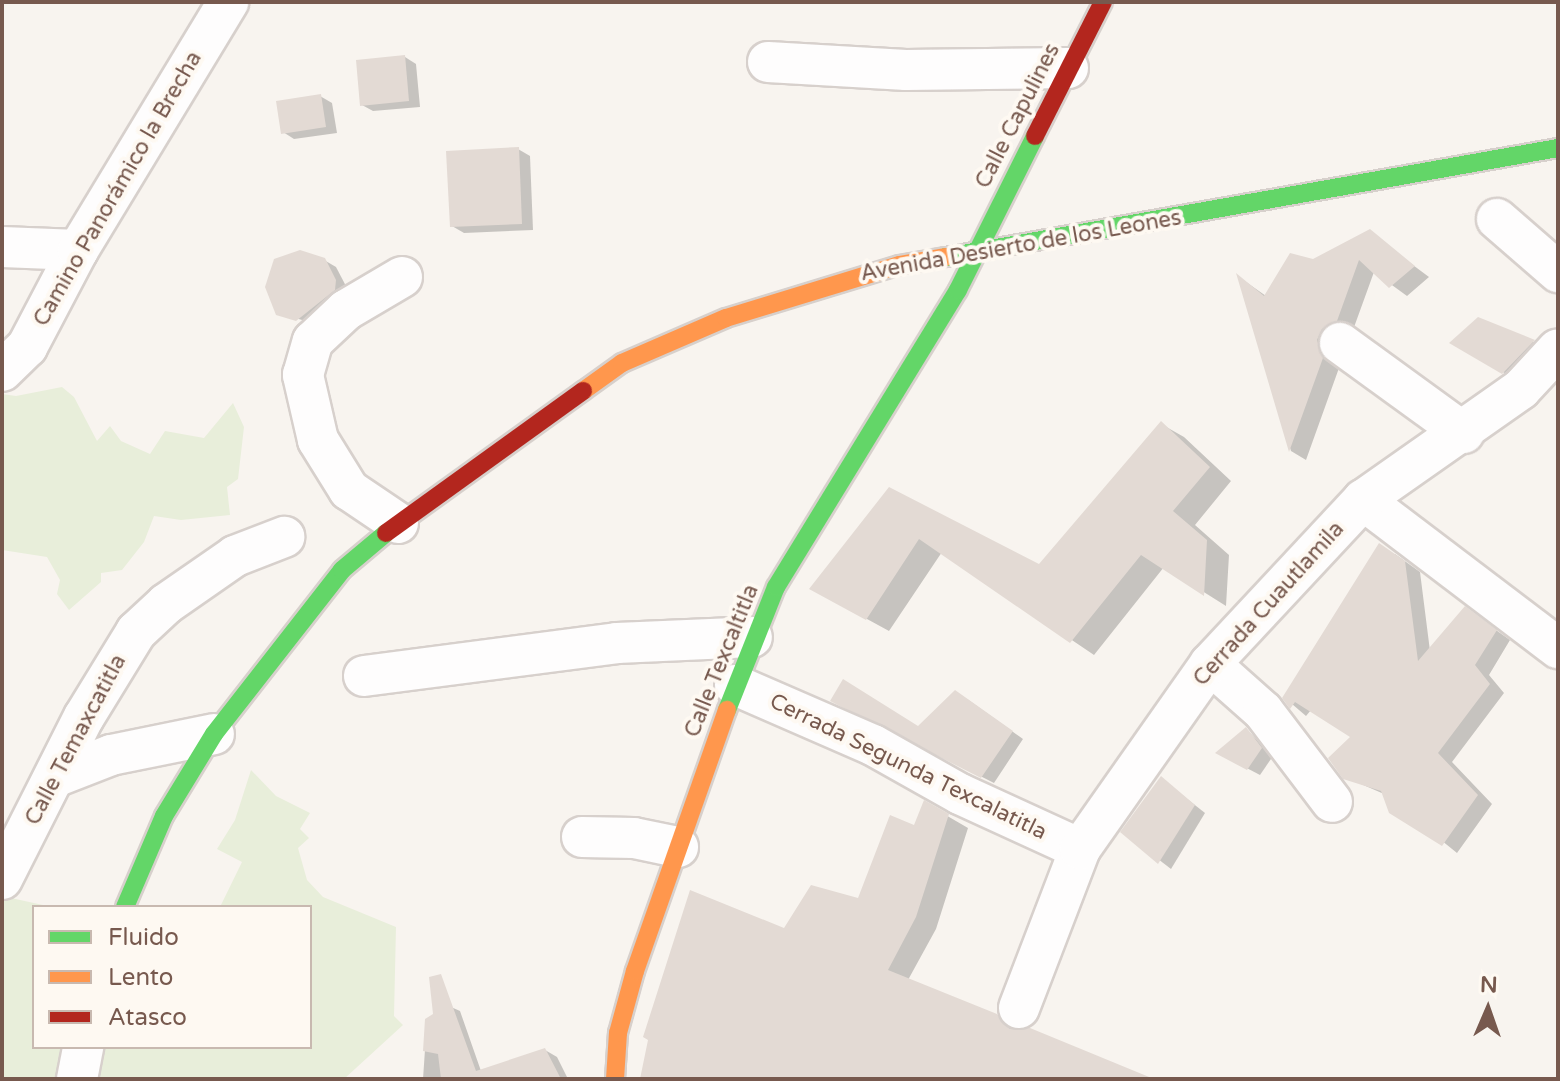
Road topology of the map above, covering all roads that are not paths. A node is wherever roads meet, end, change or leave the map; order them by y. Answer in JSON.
{"nodes":[{"id":1,"x":228,"y":2,"type":"edge"},
{"id":2,"x":1103,"y":2,"type":"edge"},
{"id":3,"x":768,"y":62,"type":"dead end"},
{"id":4,"x":1068,"y":68,"type":"junction"},
{"id":5,"x":1558,"y":148,"type":"edge"},
{"id":6,"x":1497,"y":219,"type":"dead end"},
{"id":7,"x":2,"y":247,"type":"edge"},
{"id":8,"x":78,"y":250,"type":"junction"},
{"id":9,"x":977,"y":252,"type":"junction"},
{"id":10,"x":1558,"y":272,"type":"edge"},
{"id":11,"x":402,"y":277,"type":"dead end"},
{"id":12,"x":1340,"y":343,"type":"dead end"},
{"id":13,"x":1558,"y":349,"type":"edge"},
{"id":14,"x":2,"y":371,"type":"edge"},
{"id":15,"x":1464,"y":433,"type":"junction"},
{"id":16,"x":1363,"y":500,"type":"junction"},
{"id":17,"x":398,"y":523,"type":"junction"},
{"id":18,"x":284,"y":537,"type":"dead end"},
{"id":19,"x":752,"y":637,"type":"junction"},
{"id":20,"x":1558,"y":648,"type":"edge"},
{"id":21,"x":1210,"y":664,"type":"junction"},
{"id":22,"x":364,"y":676,"type":"dead end"},
{"id":23,"x":735,"y":685,"type":"junction"},
{"id":24,"x":214,"y":734,"type":"junction"},
{"id":25,"x":55,"y":777,"type":"junction"},
{"id":26,"x":1332,"y":802,"type":"dead end"},
{"id":27,"x":582,"y":837,"type":"dead end"},
{"id":28,"x":678,"y":847,"type":"junction"},
{"id":29,"x":1080,"y":849,"type":"junction"},
{"id":30,"x":2,"y":879,"type":"edge"},
{"id":31,"x":126,"y":905,"type":"edge"},
{"id":32,"x":1019,"y":1008,"type":"dead end"},
{"id":33,"x":83,"y":1049,"type":"edge"},
{"id":34,"x":77,"y":1079,"type":"edge"},
{"id":35,"x":615,"y":1079,"type":"edge"}],
"edges":[{"from":1,"to":8,"type":"street","name":"Camino Panorámico la Brecha"},
{"from":2,"to":4,"type":"street","name":"Calle Capulines"},
{"from":3,"to":4,"type":"street"},
{"from":4,"to":9,"type":"street","name":"Calle Capulines"},
{"from":5,"to":9,"type":"street","name":"Avenida Desierto de los Leones"},
{"from":6,"to":10,"type":"street"},
{"from":7,"to":8,"type":"street"},
{"from":8,"to":14,"type":"street","name":"Camino Panorámico la Brecha"},
{"from":9,"to":17,"type":"street","name":"Avenida Desierto de los Leones"},
{"from":9,"to":19,"type":"street","name":"Calle Texcaltitla"},
{"from":11,"to":17,"type":"street"},
{"from":12,"to":15,"type":"street"},
{"from":13,"to":15,"type":"street","name":"Cerrada Cuautlamila"},
{"from":15,"to":16,"type":"street","name":"Cerrada Cuautlamila"},
{"from":16,"to":20,"type":"street"},
{"from":16,"to":21,"type":"street","name":"Cerrada Cuautlamila"},
{"from":17,"to":24,"type":"street","name":"Avenida Desierto de los Leones"},
{"from":18,"to":25,"type":"street","name":"Calle Temaxcatitla"},
{"from":19,"to":22,"type":"street"},
{"from":19,"to":23,"type":"street","name":"Calle Texcaltitla"},
{"from":21,"to":26,"type":"street"},
{"from":21,"to":29,"type":"street","name":"Cerrada Cuautlamila"},
{"from":23,"to":28,"type":"street","name":"Calle Texcaltitla"},
{"from":23,"to":29,"type":"street","name":"Cerrada Segunda Texcalatitla"},
{"from":24,"to":25,"type":"street"},
{"from":24,"to":31,"type":"street","name":"Avenida Desierto de los Leones"},
{"from":25,"to":30,"type":"street","name":"Calle Temaxcatitla"},
{"from":27,"to":28,"type":"street"},
{"from":28,"to":35,"type":"street","name":"Calle Texcaltitla"},
{"from":29,"to":32,"type":"street","name":"Cerrada Cuautlamila"},
{"from":33,"to":34,"type":"street"}]}
